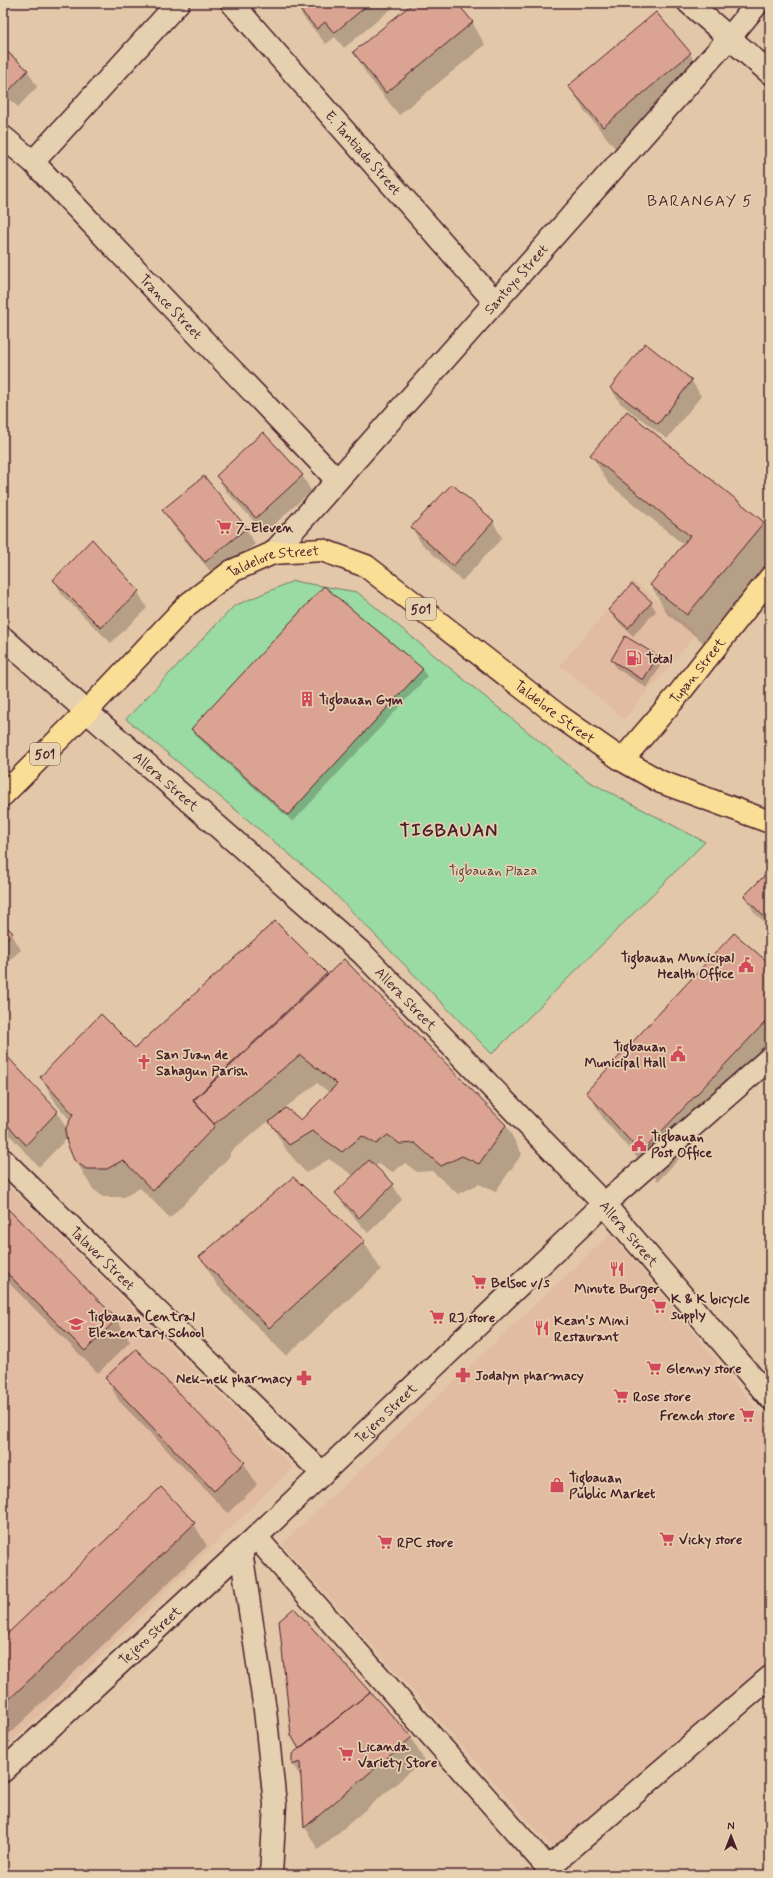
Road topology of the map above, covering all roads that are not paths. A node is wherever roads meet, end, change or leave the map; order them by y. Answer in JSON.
{"nodes":[{"id":1,"x":178,"y":3,"type":"edge"},
{"id":2,"x":232,"y":3,"type":"edge"},
{"id":3,"x":689,"y":3,"type":"edge"},
{"id":4,"x":758,"y":3,"type":"edge"},
{"id":5,"x":730,"y":37,"type":"junction"},
{"id":6,"x":770,"y":72,"type":"edge"},
{"id":7,"x":3,"y":137,"type":"edge"},
{"id":8,"x":33,"y":162,"type":"junction"},
{"id":9,"x":495,"y":302,"type":"junction"},
{"id":10,"x":337,"y":480,"type":"junction"},
{"id":11,"x":273,"y":554,"type":"junction"},
{"id":12,"x":770,"y":578,"type":"edge"},
{"id":13,"x":3,"y":638,"type":"edge"},
{"id":14,"x":86,"y":712,"type":"junction"},
{"id":15,"x":622,"y":760,"type":"junction"},
{"id":16,"x":3,"y":795,"type":"edge"},
{"id":17,"x":770,"y":822,"type":"edge"},
{"id":18,"x":770,"y":1058,"type":"edge"},
{"id":19,"x":3,"y":1160,"type":"edge"},
{"id":20,"x":604,"y":1204,"type":"junction"},
{"id":21,"x":770,"y":1398,"type":"edge"},
{"id":22,"x":322,"y":1473,"type":"junction"},
{"id":23,"x":249,"y":1544,"type":"junction"},
{"id":24,"x":770,"y":1678,"type":"edge"},
{"id":25,"x":3,"y":1771,"type":"edge"},
{"id":26,"x":271,"y":1875,"type":"edge"}],
"edges":[{"from":1,"to":8,"type":"street"},
{"from":2,"to":9,"type":"street","name":"E. Tantiado Street"},
{"from":3,"to":5,"type":"street"},
{"from":4,"to":5,"type":"street","name":"Santoyo Street"},
{"from":5,"to":6,"type":"street"},
{"from":5,"to":9,"type":"street","name":"Santoyo Street"},
{"from":7,"to":8,"type":"street","name":"Trance Street"},
{"from":8,"to":10,"type":"street","name":"Trance Street"},
{"from":9,"to":10,"type":"street","name":"Santoyo Street"},
{"from":10,"to":11,"type":"street","name":"Santoyo Street"},
{"from":11,"to":14,"type":"main road","name":"Taldelore Street","number":"501"},
{"from":11,"to":15,"type":"main road","name":"Taldelore Street","number":"501"},
{"from":12,"to":15,"type":"main road","name":"Tupan Street"},
{"from":13,"to":14,"type":"street","name":"Allera Street"},
{"from":14,"to":16,"type":"main road","name":"Taldelore Street","number":"501"},
{"from":14,"to":20,"type":"street","name":"Allera Street"},
{"from":15,"to":17,"type":"main road","name":"Taldelore Street","number":"501"},
{"from":18,"to":20,"type":"street","name":"Tejero Street"},
{"from":19,"to":22,"type":"street","name":"Talaver Street"},
{"from":20,"to":21,"type":"street","name":"Allera Street"},
{"from":20,"to":22,"type":"street","name":"Tejero Street"},
{"from":22,"to":23,"type":"street","name":"Tejero Street"},
{"from":23,"to":24,"type":"street"},
{"from":23,"to":25,"type":"street","name":"Tejero Street"},
{"from":23,"to":26,"type":"street"}]}
